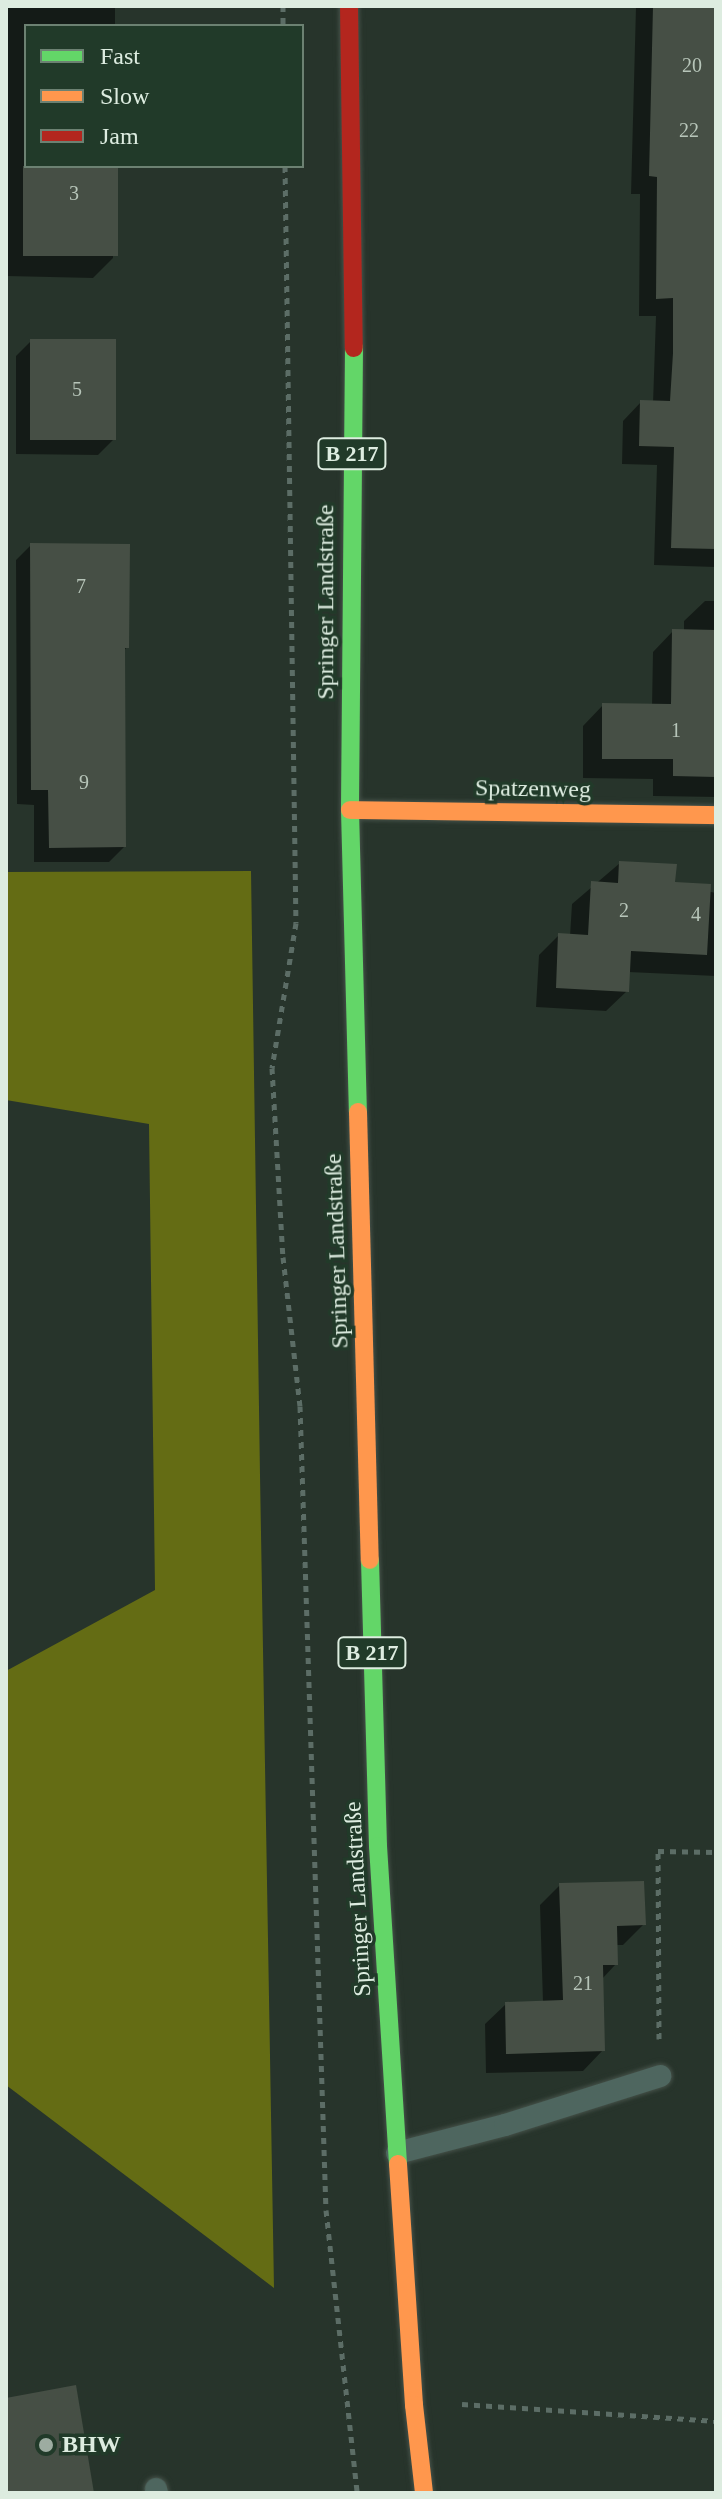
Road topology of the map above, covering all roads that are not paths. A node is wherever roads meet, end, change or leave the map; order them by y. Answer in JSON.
{"nodes":[{"id":1,"x":349,"y":6,"type":"edge"},
{"id":2,"x":350,"y":810,"type":"junction"},
{"id":3,"x":716,"y":815,"type":"edge"},
{"id":4,"x":660,"y":2076,"type":"road end"},
{"id":5,"x":397,"y":2153,"type":"junction"},
{"id":6,"x":424,"y":2493,"type":"edge"}],
"edges":[{"from":1,"to":2,"type":"main road","name":"Springer Landstraße","number":"B 217"},
{"from":2,"to":3,"type":"main road","name":"Spatzenweg"},
{"from":2,"to":5,"type":"main road","name":"Springer Landstraße","number":"B 217"},
{"from":4,"to":5,"type":"lane"},
{"from":5,"to":6,"type":"main road","name":"Springer Landstraße","number":"B 217"}]}
